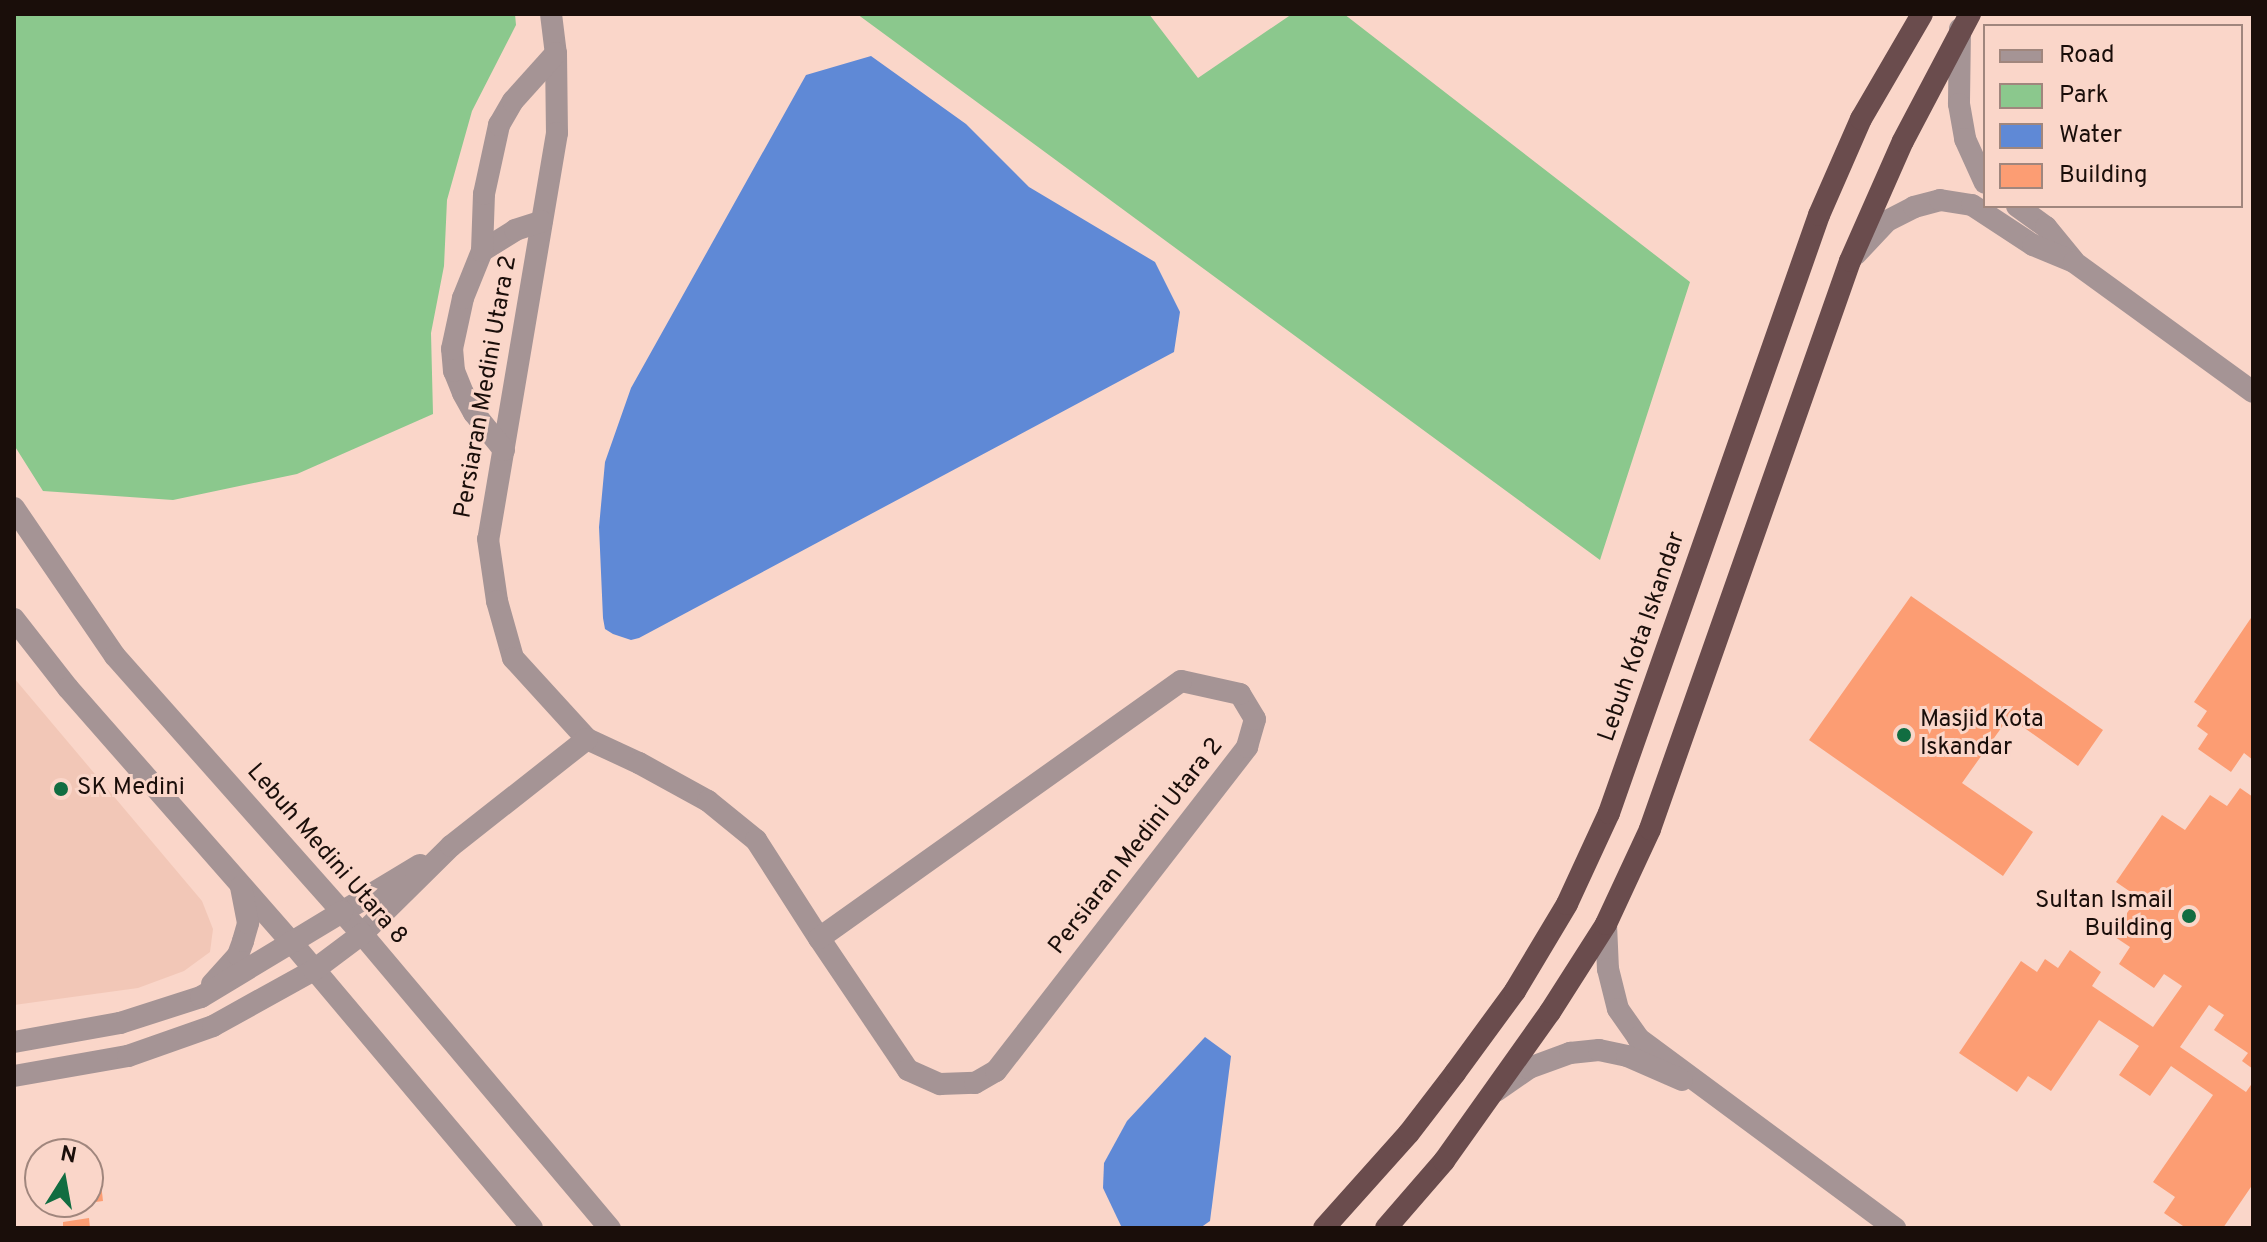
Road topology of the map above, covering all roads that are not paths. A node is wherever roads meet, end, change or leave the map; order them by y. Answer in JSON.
{"nodes":[{"id":1,"x":551,"y":14,"type":"edge"},
{"id":2,"x":1922,"y":14,"type":"edge"},
{"id":3,"x":1965,"y":21,"type":"edge"},
{"id":4,"x":556,"y":53,"type":"junction"},
{"id":5,"x":1983,"y":178,"type":"edge"},
{"id":6,"x":2020,"y":208,"type":"edge"},
{"id":7,"x":542,"y":221,"type":"junction"},
{"id":8,"x":482,"y":251,"type":"junction"},
{"id":9,"x":1850,"y":261,"type":"junction"},
{"id":10,"x":2074,"y":262,"type":"junction"},
{"id":11,"x":2253,"y":392,"type":"edge"},
{"id":12,"x":504,"y":450,"type":"junction"},
{"id":13,"x":14,"y":508,"type":"edge"},
{"id":14,"x":14,"y":619,"type":"edge"},
{"id":15,"x":587,"y":739,"type":"junction"},
{"id":16,"x":451,"y":846,"type":"junction"},
{"id":17,"x":241,"y":886,"type":"junction"},
{"id":18,"x":342,"y":912,"type":"junction"},
{"id":19,"x":1606,"y":924,"type":"junction"},
{"id":20,"x":362,"y":934,"type":"junction"},
{"id":21,"x":819,"y":938,"type":"junction"},
{"id":22,"x":293,"y":944,"type":"junction"},
{"id":23,"x":314,"y":970,"type":"junction"},
{"id":24,"x":201,"y":997,"type":"junction"},
{"id":25,"x":14,"y":1042,"type":"edge"},
{"id":26,"x":14,"y":1076,"type":"edge"},
{"id":27,"x":1489,"y":1096,"type":"junction"},
{"id":28,"x":1727,"y":1100,"type":"junction"},
{"id":29,"x":532,"y":1228,"type":"edge"},
{"id":30,"x":610,"y":1228,"type":"edge"},
{"id":31,"x":1324,"y":1228,"type":"edge"},
{"id":32,"x":1386,"y":1228,"type":"edge"},
{"id":33,"x":1895,"y":1228,"type":"edge"}],
"edges":[{"from":1,"to":4,"type":"street","name":"Persiaran Medini Utara 2"},
{"from":2,"to":31,"type":"highway","name":"Lebuh Kota Iskandar"},
{"from":3,"to":5,"type":"street"},
{"from":3,"to":9,"type":"highway"},
{"from":4,"to":7,"type":"street","name":"Persiaran Medini Utara 2"},
{"from":4,"to":8,"type":"street"},
{"from":6,"to":10,"type":"street"},
{"from":7,"to":8,"type":"street"},
{"from":7,"to":12,"type":"street","name":"Persiaran Medini Utara 2"},
{"from":8,"to":12,"type":"street"},
{"from":9,"to":10,"type":"street"},
{"from":9,"to":19,"type":"highway"},
{"from":10,"to":11,"type":"street"},
{"from":12,"to":15,"type":"street","name":"Persiaran Medini Utara 2"},
{"from":13,"to":18,"type":"street","name":"Lebuh Medini Utara 8"},
{"from":14,"to":17,"type":"street"},
{"from":15,"to":16,"type":"street"},
{"from":15,"to":21,"type":"street","name":"Persiaran Medini Utara 2"},
{"from":16,"to":18,"type":"street"},
{"from":16,"to":20,"type":"street"},
{"from":17,"to":22,"type":"street"},
{"from":17,"to":24,"type":"street"},
{"from":18,"to":20,"type":"street","name":"Lebuh Medini Utara 8"},
{"from":18,"to":22,"type":"street"},
{"from":19,"to":27,"type":"highway"},
{"from":19,"to":28,"type":"street"},
{"from":20,"to":23,"type":"street"},
{"from":20,"to":30,"type":"street","name":"Lebuh Medini Utara 8"},
{"from":21,"to":21,"type":"street","name":"Persiaran Medini Utara 2"},
{"from":22,"to":23,"type":"street"},
{"from":22,"to":24,"type":"street"},
{"from":23,"to":26,"type":"street"},
{"from":23,"to":29,"type":"street"},
{"from":24,"to":25,"type":"street"},
{"from":27,"to":28,"type":"street"},
{"from":27,"to":32,"type":"highway"},
{"from":28,"to":33,"type":"street"}]}
